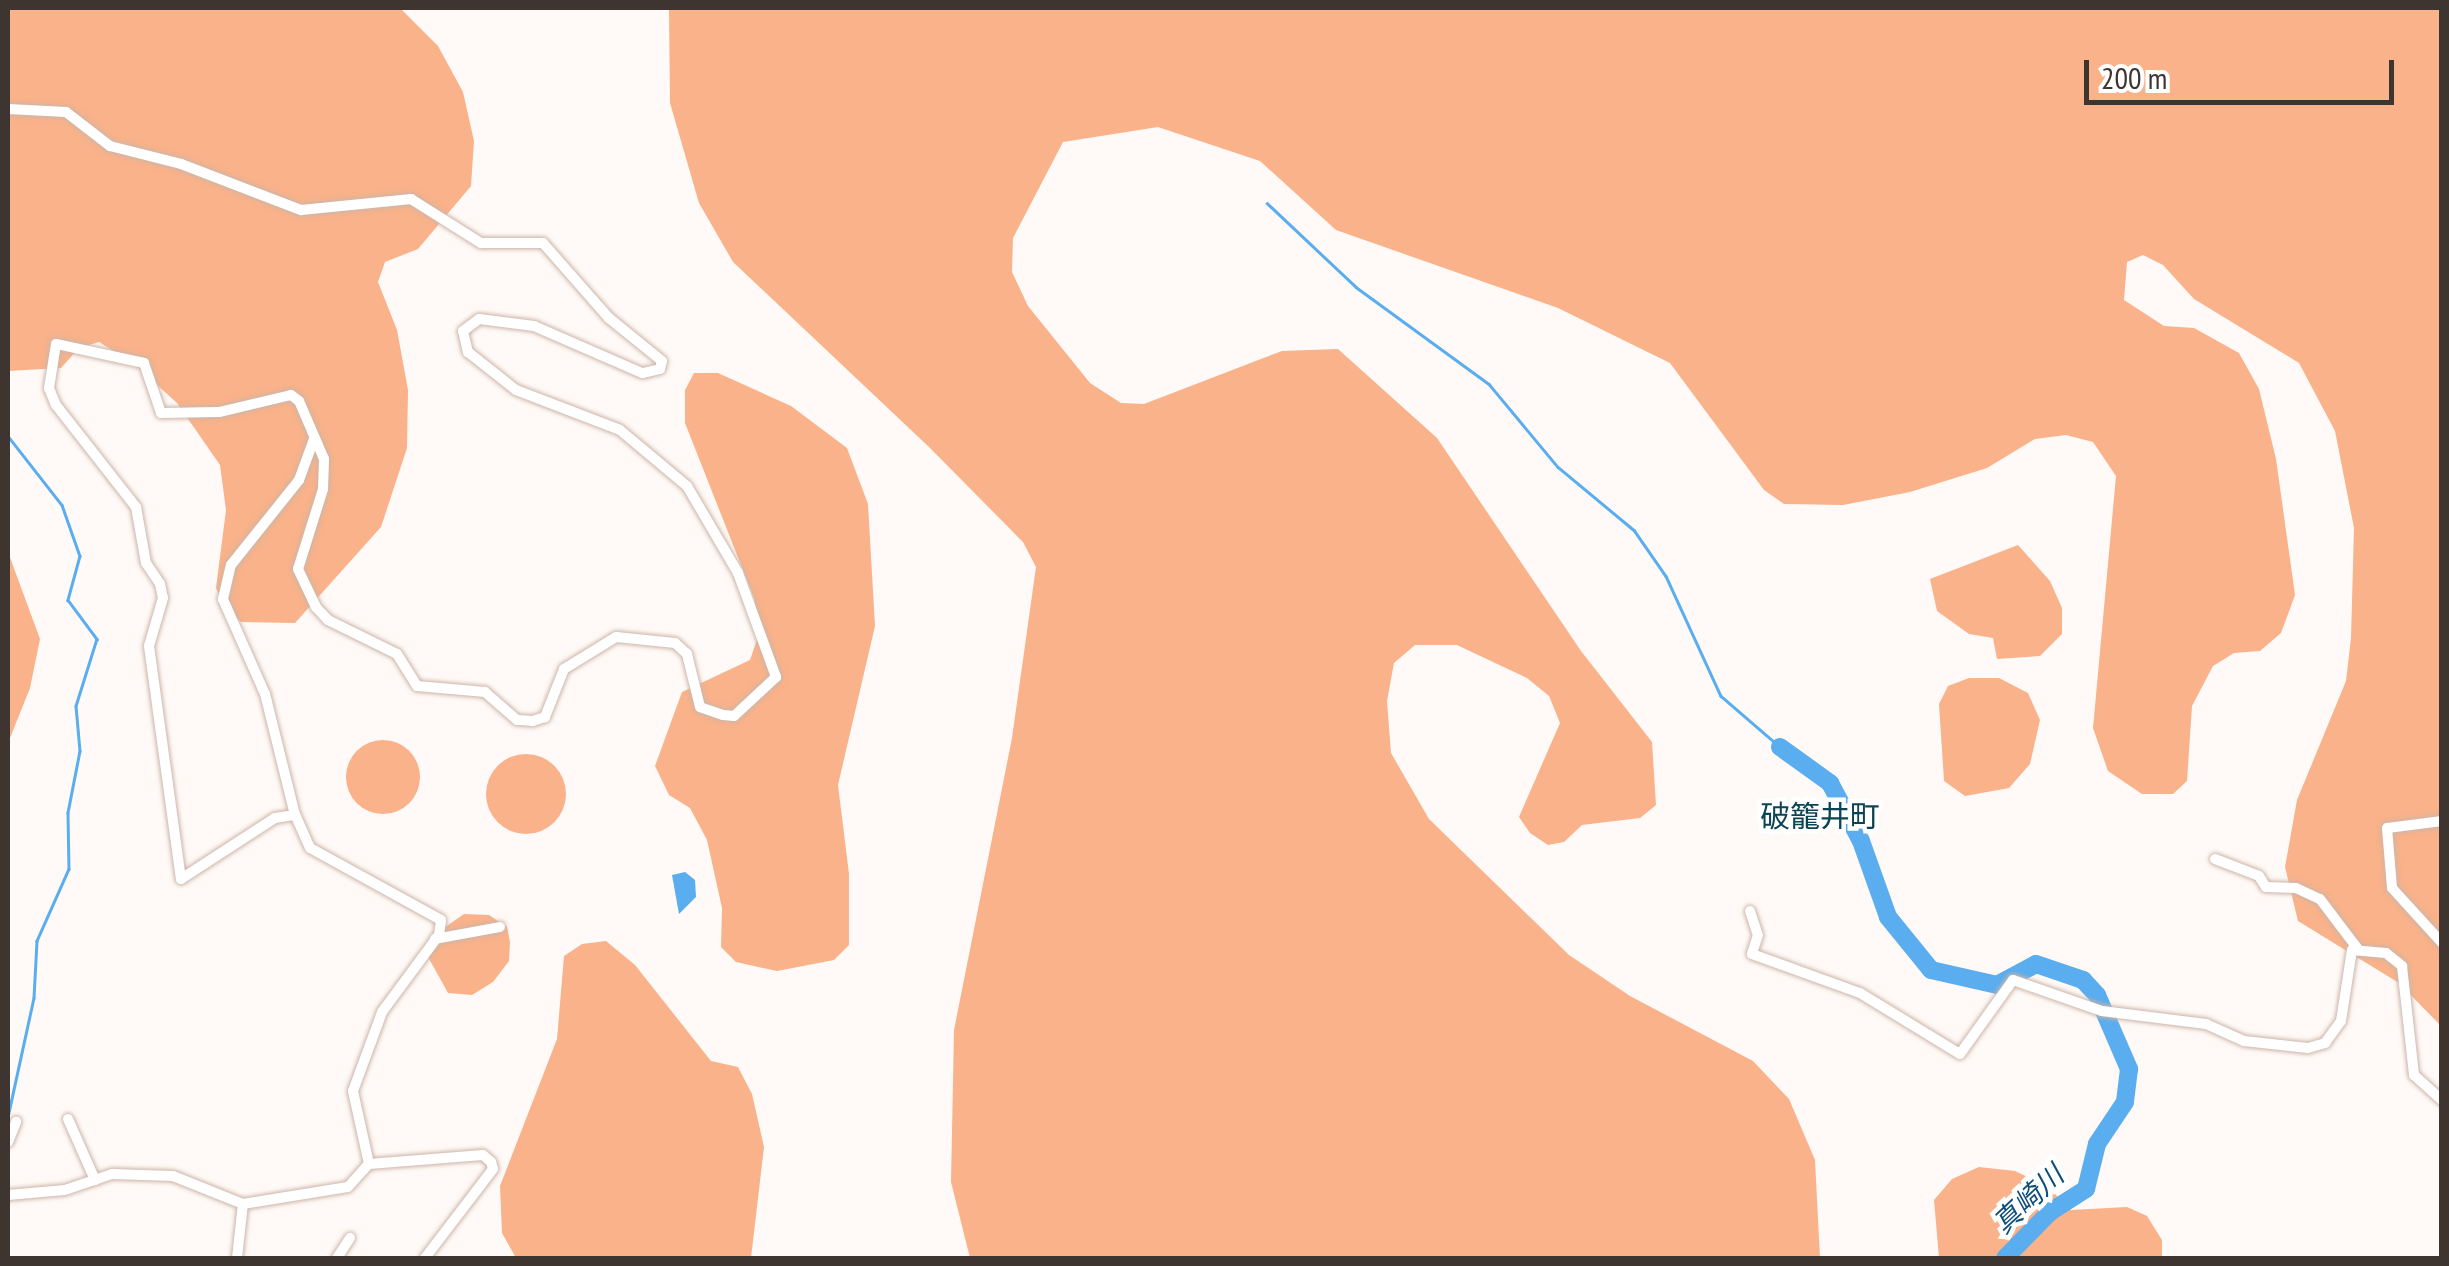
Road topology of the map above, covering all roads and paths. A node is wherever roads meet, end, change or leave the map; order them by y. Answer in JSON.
{"nodes":[{"id":1,"x":8,"y":108,"type":"edge"},
{"id":2,"x":314,"y":439,"type":"junction"},
{"id":3,"x":295,"y":815,"type":"junction"},
{"id":4,"x":2442,"y":821,"type":"edge"},
{"id":5,"x":2215,"y":860,"type":"dead end"},
{"id":6,"x":1750,"y":911,"type":"dead end"},
{"id":7,"x":500,"y":927,"type":"dead end"},
{"id":8,"x":435,"y":940,"type":"junction"},
{"id":9,"x":2442,"y":943,"type":"edge"},
{"id":10,"x":2358,"y":949,"type":"junction"},
{"id":11,"x":2442,"y":1100,"type":"edge"},
{"id":12,"x":68,"y":1119,"type":"dead end"},
{"id":13,"x":16,"y":1122,"type":"dead end"},
{"id":14,"x":8,"y":1142,"type":"edge"},
{"id":15,"x":370,"y":1164,"type":"junction"},
{"id":16,"x":95,"y":1180,"type":"junction"},
{"id":17,"x":8,"y":1195,"type":"edge"},
{"id":18,"x":243,"y":1204,"type":"junction"},
{"id":19,"x":350,"y":1238,"type":"dead end"},
{"id":20,"x":237,"y":1258,"type":"edge"},
{"id":21,"x":337,"y":1258,"type":"edge"},
{"id":22,"x":425,"y":1258,"type":"edge"}],
"edges":[{"from":1,"to":2,"type":"street"},
{"from":2,"to":3,"type":"street"},
{"from":2,"to":3,"type":"street"},
{"from":3,"to":8,"type":"street"},
{"from":4,"to":9,"type":"street"},
{"from":5,"to":10,"type":"street"},
{"from":6,"to":10,"type":"street"},
{"from":7,"to":8,"type":"street"},
{"from":8,"to":15,"type":"street"},
{"from":10,"to":11,"type":"street"},
{"from":12,"to":16,"type":"street"},
{"from":13,"to":14,"type":"street"},
{"from":15,"to":18,"type":"street"},
{"from":15,"to":22,"type":"street"},
{"from":16,"to":17,"type":"street"},
{"from":16,"to":18,"type":"street"},
{"from":18,"to":20,"type":"street"},
{"from":19,"to":21,"type":"street"}]}
